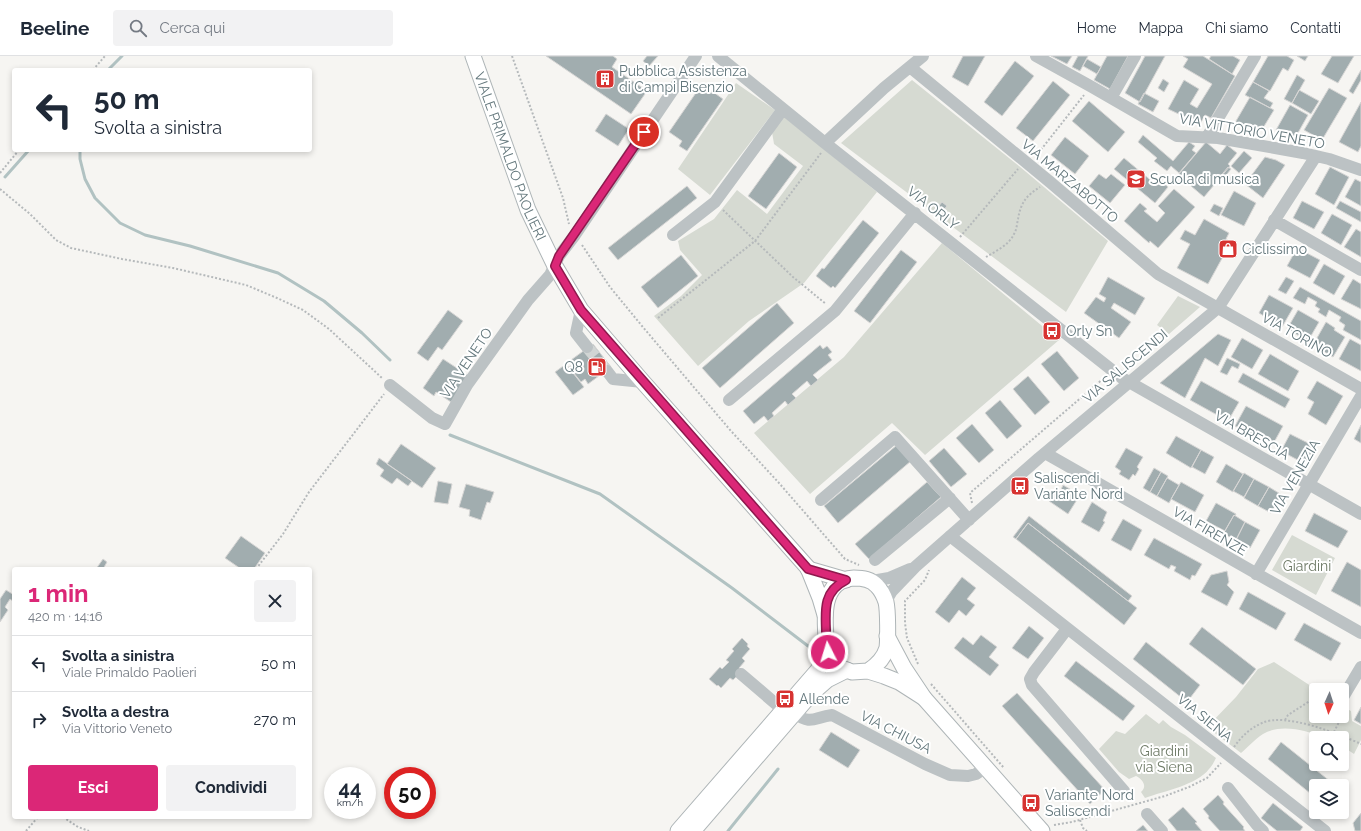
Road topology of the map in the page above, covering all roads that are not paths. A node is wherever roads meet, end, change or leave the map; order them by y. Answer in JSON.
{"nodes":[{"id":1,"x":473,"y":56,"type":"edge"},
{"id":2,"x":696,"y":56,"type":"edge"},
{"id":3,"x":718,"y":56,"type":"edge"},
{"id":4,"x":923,"y":56,"type":"edge"},
{"id":5,"x":1135,"y":56,"type":"edge"},
{"id":6,"x":1254,"y":56,"type":"edge"},
{"id":7,"x":1039,"y":57,"type":"edge"},
{"id":8,"x":910,"y":67,"type":"junction"},
{"id":9,"x":1111,"y":98,"type":"junction"},
{"id":10,"x":783,"y":109,"type":"junction"},
{"id":11,"x":1207,"y":137,"type":"junction"},
{"id":12,"x":825,"y":143,"type":"junction"},
{"id":13,"x":1316,"y":156,"type":"junction"},
{"id":14,"x":1361,"y":170,"type":"edge"},
{"id":15,"x":915,"y":213,"type":"junction"},
{"id":16,"x":1274,"y":220,"type":"junction"},
{"id":17,"x":673,"y":235,"type":"dead end"},
{"id":18,"x":555,"y":266,"type":"junction"},
{"id":19,"x":1361,"y":270,"type":"edge"},
{"id":20,"x":1218,"y":308,"type":"junction"},
{"id":21,"x":581,"y":310,"type":"junction"},
{"id":22,"x":587,"y":347,"type":"tunnel mouth"},
{"id":23,"x":607,"y":371,"type":"tunnel mouth"},
{"id":24,"x":643,"y":382,"type":"junction"},
{"id":25,"x":1129,"y":383,"type":"junction"},
{"id":26,"x":390,"y":386,"type":"road end"},
{"id":27,"x":1361,"y":388,"type":"edge"},
{"id":28,"x":1361,"y":396,"type":"edge"},
{"id":29,"x":730,"y":400,"type":"dead end"},
{"id":30,"x":1045,"y":453,"type":"junction"},
{"id":31,"x":1309,"y":485,"type":"junction"},
{"id":32,"x":950,"y":498,"type":"junction"},
{"id":33,"x":821,"y":500,"type":"dead end"},
{"id":34,"x":1361,"y":514,"type":"edge"},
{"id":35,"x":965,"y":516,"type":"junction"},
{"id":36,"x":950,"y":536,"type":"junction"},
{"id":37,"x":875,"y":560,"type":"dead end"},
{"id":38,"x":915,"y":567,"type":"junction"},
{"id":39,"x":808,"y":569,"type":"junction"},
{"id":40,"x":1256,"y":574,"type":"junction"},
{"id":41,"x":846,"y":580,"type":"junction"},
{"id":42,"x":872,"y":581,"type":"junction"},
{"id":43,"x":886,"y":601,"type":"junction"},
{"id":44,"x":825,"y":615,"type":"junction"},
{"id":45,"x":1067,"y":629,"type":"junction"},
{"id":46,"x":1361,"y":633,"type":"edge"},
{"id":47,"x":887,"y":636,"type":"junction"},
{"id":48,"x":827,"y":649,"type":"junction"},
{"id":49,"x":1361,"y":667,"type":"edge"},
{"id":50,"x":847,"y":670,"type":"junction"},
{"id":51,"x":868,"y":671,"type":"junction"},
{"id":52,"x":742,"y":674,"type":"dead end"},
{"id":53,"x":1349,"y":687,"type":"edge"},
{"id":54,"x":924,"y":698,"type":"junction"},
{"id":55,"x":788,"y":712,"type":"junction"},
{"id":56,"x":985,"y":768,"type":"junction"},
{"id":57,"x":1228,"y":788,"type":"dead end"},
{"id":58,"x":1124,"y":791,"type":"dead end"},
{"id":59,"x":1147,"y":814,"type":"dead end"},
{"id":60,"x":1048,"y":828,"type":"edge"},
{"id":61,"x":678,"y":831,"type":"edge"},
{"id":62,"x":693,"y":831,"type":"edge"},
{"id":63,"x":1162,"y":831,"type":"edge"},
{"id":64,"x":1263,"y":831,"type":"edge"},
{"id":65,"x":1325,"y":831,"type":"edge"}],
"edges":[{"from":1,"to":18,"type":"main road","name":"VIALE PRIMALDO PAOLIERI"},
{"from":2,"to":18,"type":"street"},
{"from":3,"to":10,"type":"street","name":"VIA ORLY"},
{"from":4,"to":8,"type":"street"},
{"from":5,"to":9,"type":"street"},
{"from":6,"to":11,"type":"street"},
{"from":7,"to":9,"type":"street","name":"VIA VITTORIO VENETO"},
{"from":8,"to":12,"type":"street"},
{"from":8,"to":20,"type":"street","name":"VIA MARZABOTTO"},
{"from":9,"to":11,"type":"street","name":"VIA VITTORIO VENETO"},
{"from":10,"to":12,"type":"street","name":"VIA ORLY"},
{"from":10,"to":17,"type":"street"},
{"from":11,"to":13,"type":"street","name":"VIA VITTORIO VENETO"},
{"from":12,"to":15,"type":"street","name":"VIA ORLY"},
{"from":13,"to":14,"type":"street","name":"VIA VITTORIO VENETO"},
{"from":13,"to":16,"type":"street","name":"VIA SALISCENDI"},
{"from":15,"to":25,"type":"street","name":"VIA ORLY"},
{"from":15,"to":29,"type":"street"},
{"from":16,"to":19,"type":"street"},
{"from":16,"to":20,"type":"street","name":"VIA SALISCENDI"},
{"from":18,"to":21,"type":"main road","name":"VIALE PRIMALDO PAOLIERI"},
{"from":18,"to":26,"type":"street","name":"VIA VENETO"},
{"from":20,"to":25,"type":"street","name":"VIA SALISCENDI"},
{"from":20,"to":27,"type":"street","name":"VIA TORINO"},
{"from":21,"to":22,"type":"street"},
{"from":21,"to":24,"type":"main road","name":"VIALE PRIMALDO PAOLIERI"},
{"from":23,"to":24,"type":"street"},
{"from":24,"to":39,"type":"main road","name":"VIALE PRIMALDO PAOLIERI"},
{"from":25,"to":30,"type":"street","name":"VIA SALISCENDI"},
{"from":25,"to":31,"type":"street","name":"VIA BRESCIA"},
{"from":28,"to":31,"type":"street","name":"VIA VENEZIA"},
{"from":30,"to":35,"type":"street","name":"VIA SALISCENDI"},
{"from":30,"to":40,"type":"street","name":"VIA FIRENZE"},
{"from":31,"to":34,"type":"street","name":"VIA BRESCIA"},
{"from":31,"to":40,"type":"street","name":"VIA VENEZIA"},
{"from":32,"to":33,"type":"street"},
{"from":32,"to":35,"type":"street"},
{"from":32,"to":37,"type":"street"},
{"from":35,"to":36,"type":"street","name":"VIA SALISCENDI"},
{"from":36,"to":38,"type":"street","name":"VIA SALISCENDI"},
{"from":36,"to":45,"type":"street","name":"VIA SIENA"},
{"from":38,"to":42,"type":"street","name":"VIA SALISCENDI"},
{"from":38,"to":43,"type":"street","name":"VIA SALISCENDI"},
{"from":39,"to":41,"type":"main road"},
{"from":39,"to":44,"type":"main road","name":"VIALE PRIMALDO PAOLIERI"},
{"from":40,"to":46,"type":"street","name":"VIA FIRENZE"},
{"from":41,"to":42,"type":"main road"},
{"from":41,"to":44,"type":"main road","name":"VIALE PRIMALDO PAOLIERI"},
{"from":42,"to":43,"type":"main road"},
{"from":43,"to":47,"type":"main road"},
{"from":44,"to":48,"type":"main road","name":"VIALE PRIMALDO PAOLIERI"},
{"from":45,"to":58,"type":"street"},
{"from":45,"to":65,"type":"street","name":"VIA SIENA"},
{"from":47,"to":51,"type":"main road"},
{"from":47,"to":54,"type":"main road"},
{"from":48,"to":50,"type":"main road"},
{"from":48,"to":55,"type":"main road"},
{"from":49,"to":53,"type":"street"},
{"from":50,"to":51,"type":"main road"},
{"from":50,"to":55,"type":"main road"},
{"from":51,"to":54,"type":"main road"},
{"from":52,"to":55,"type":"street"},
{"from":54,"to":56,"type":"main road"},
{"from":55,"to":56,"type":"street","name":"VIA CHIUSA"},
{"from":55,"to":61,"type":"main road"},
{"from":55,"to":62,"type":"main road"},
{"from":56,"to":60,"type":"main road"},
{"from":57,"to":64,"type":"street"},
{"from":59,"to":63,"type":"street"}]}
